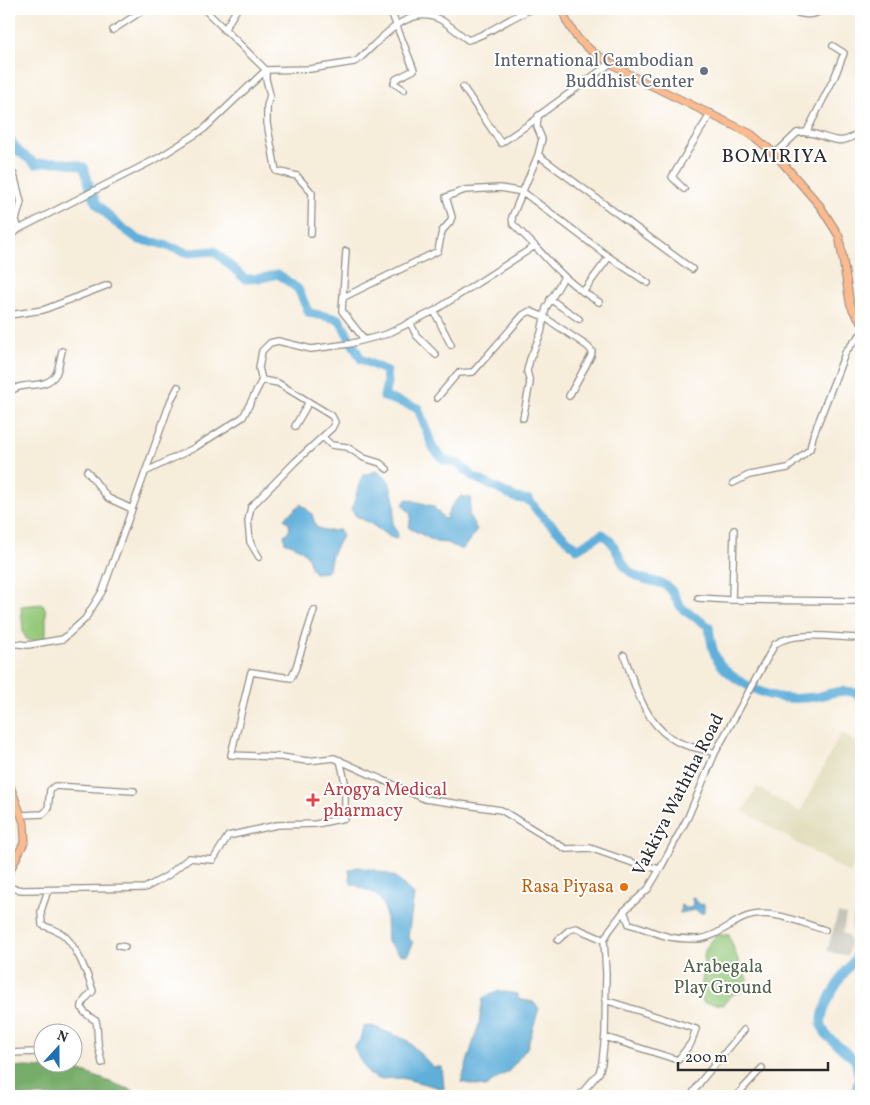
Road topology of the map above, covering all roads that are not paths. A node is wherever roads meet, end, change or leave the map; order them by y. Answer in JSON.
{"nodes":[{"id":1,"x":146,"y":9,"type":"edge"},
{"id":2,"x":204,"y":9,"type":"edge"},
{"id":3,"x":237,"y":9,"type":"edge"},
{"id":4,"x":390,"y":9,"type":"edge"},
{"id":5,"x":533,"y":9,"type":"edge"},
{"id":6,"x":562,"y":9,"type":"edge"},
{"id":7,"x":786,"y":9,"type":"edge"},
{"id":8,"x":822,"y":9,"type":"edge"},
{"id":9,"x":397,"y":26,"type":"junction"},
{"id":10,"x":113,"y":30,"type":"dead end"},
{"id":11,"x":224,"y":30,"type":"junction"},
{"id":12,"x":833,"y":46,"type":"dead end"},
{"id":13,"x":611,"y":63,"type":"junction"},
{"id":14,"x":266,"y":70,"type":"junction"},
{"id":15,"x":463,"y":87,"type":"dead end"},
{"id":16,"x":404,"y":90,"type":"dead end"},
{"id":17,"x":711,"y":113,"type":"junction"},
{"id":18,"x":538,"y":118,"type":"junction"},
{"id":19,"x":861,"y":129,"type":"edge"},
{"id":20,"x":806,"y":133,"type":"junction"},
{"id":21,"x":775,"y":154,"type":"junction"},
{"id":22,"x":538,"y":155,"type":"junction"},
{"id":23,"x":14,"y":175,"type":"dead end"},
{"id":24,"x":684,"y":189,"type":"dead end"},
{"id":25,"x":523,"y":192,"type":"junction"},
{"id":26,"x":19,"y":229,"type":"junction"},
{"id":27,"x":312,"y":234,"type":"dead end"},
{"id":28,"x":9,"y":238,"type":"edge"},
{"id":29,"x":535,"y":246,"type":"junction"},
{"id":30,"x":346,"y":251,"type":"dead end"},
{"id":31,"x":609,"y":257,"type":"junction"},
{"id":32,"x":692,"y":269,"type":"dead end"},
{"id":33,"x":564,"y":277,"type":"junction"},
{"id":34,"x":648,"y":283,"type":"dead end"},
{"id":35,"x":108,"y":286,"type":"dead end"},
{"id":36,"x":583,"y":292,"type":"junction"},
{"id":37,"x":344,"y":296,"type":"junction"},
{"id":38,"x":550,"y":299,"type":"junction"},
{"id":39,"x":599,"y":302,"type":"dead end"},
{"id":40,"x":434,"y":311,"type":"junction"},
{"id":41,"x":9,"y":315,"type":"edge"},
{"id":42,"x":544,"y":317,"type":"junction"},
{"id":43,"x":579,"y":319,"type":"dead end"},
{"id":44,"x":861,"y":321,"type":"edge"},
{"id":45,"x":410,"y":322,"type":"junction"},
{"id":46,"x":861,"y":334,"type":"edge"},
{"id":47,"x":361,"y":340,"type":"junction"},
{"id":48,"x":451,"y":345,"type":"dead end"},
{"id":49,"x":62,"y":351,"type":"dead end"},
{"id":50,"x":436,"y":355,"type":"dead end"},
{"id":51,"x":262,"y":380,"type":"junction"},
{"id":52,"x":178,"y":387,"type":"dead end"},
{"id":53,"x":9,"y":393,"type":"edge"},
{"id":54,"x":569,"y":396,"type":"dead end"},
{"id":55,"x":437,"y":398,"type":"dead end"},
{"id":56,"x":309,"y":402,"type":"junction"},
{"id":57,"x":523,"y":418,"type":"dead end"},
{"id":58,"x":295,"y":426,"type":"dead end"},
{"id":59,"x":323,"y":437,"type":"junction"},
{"id":60,"x":387,"y":469,"type":"dead end"},
{"id":61,"x":87,"y":471,"type":"dead end"},
{"id":62,"x":145,"y":472,"type":"junction"},
{"id":63,"x":733,"y":483,"type":"dead end"},
{"id":64,"x":132,"y":509,"type":"junction"},
{"id":65,"x":734,"y":530,"type":"dead end"},
{"id":66,"x":259,"y":558,"type":"dead end"},
{"id":67,"x":698,"y":598,"type":"dead end"},
{"id":68,"x":732,"y":600,"type":"junction"},
{"id":69,"x":861,"y":601,"type":"edge"},
{"id":70,"x":314,"y":610,"type":"dead end"},
{"id":71,"x":861,"y":638,"type":"edge"},
{"id":72,"x":9,"y":643,"type":"edge"},
{"id":73,"x":624,"y":655,"type":"dead end"},
{"id":74,"x":715,"y":753,"type":"junction"},
{"id":75,"x":340,"y":760,"type":"junction"},
{"id":76,"x":9,"y":783,"type":"edge"},
{"id":77,"x":134,"y":792,"type":"dead end"},
{"id":78,"x":21,"y":815,"type":"junction"},
{"id":79,"x":660,"y":869,"type":"junction"},
{"id":80,"x":9,"y":872,"type":"edge"},
{"id":81,"x":9,"y":888,"type":"edge"},
{"id":82,"x":48,"y":890,"type":"junction"},
{"id":83,"x":624,"y":911,"type":"junction"},
{"id":84,"x":825,"y":930,"type":"dead end"},
{"id":85,"x":558,"y":940,"type":"dead end"},
{"id":86,"x":604,"y":940,"type":"junction"},
{"id":87,"x":605,"y":1000,"type":"junction"},
{"id":88,"x":744,"y":1030,"type":"dead end"},
{"id":89,"x":604,"y":1037,"type":"junction"},
{"id":90,"x":32,"y":1052,"type":"edge"},
{"id":91,"x":9,"y":1053,"type":"edge"},
{"id":92,"x":102,"y":1063,"type":"dead end"},
{"id":93,"x":762,"y":1068,"type":"dead end"},
{"id":94,"x":579,"y":1096,"type":"edge"},
{"id":95,"x":691,"y":1096,"type":"edge"},
{"id":96,"x":736,"y":1096,"type":"edge"}],
"edges":[{"from":1,"to":10,"type":"street"},
{"from":2,"to":11,"type":"street"},
{"from":3,"to":11,"type":"street"},
{"from":4,"to":9,"type":"street"},
{"from":5,"to":9,"type":"street"},
{"from":6,"to":13,"type":"main road"},
{"from":7,"to":8,"type":"street"},
{"from":9,"to":14,"type":"street"},
{"from":9,"to":16,"type":"street"},
{"from":11,"to":14,"type":"street"},
{"from":12,"to":20,"type":"street"},
{"from":13,"to":17,"type":"main road"},
{"from":13,"to":18,"type":"street"},
{"from":14,"to":26,"type":"street"},
{"from":14,"to":27,"type":"street"},
{"from":15,"to":18,"type":"street"},
{"from":17,"to":21,"type":"main road"},
{"from":17,"to":24,"type":"street"},
{"from":18,"to":22,"type":"street"},
{"from":19,"to":20,"type":"street"},
{"from":20,"to":21,"type":"street"},
{"from":21,"to":44,"type":"main road"},
{"from":22,"to":25,"type":"street"},
{"from":22,"to":32,"type":"street"},
{"from":23,"to":26,"type":"street"},
{"from":25,"to":29,"type":"street"},
{"from":25,"to":31,"type":"street"},
{"from":25,"to":37,"type":"street"},
{"from":26,"to":28,"type":"street"},
{"from":29,"to":33,"type":"street"},
{"from":29,"to":40,"type":"street"},
{"from":30,"to":37,"type":"street"},
{"from":31,"to":34,"type":"street"},
{"from":31,"to":36,"type":"street"},
{"from":33,"to":36,"type":"street"},
{"from":33,"to":38,"type":"street"},
{"from":35,"to":41,"type":"street"},
{"from":36,"to":39,"type":"street"},
{"from":37,"to":47,"type":"street"},
{"from":38,"to":42,"type":"street"},
{"from":38,"to":43,"type":"street"},
{"from":40,"to":45,"type":"street"},
{"from":40,"to":48,"type":"street"},
{"from":42,"to":54,"type":"street"},
{"from":42,"to":55,"type":"street"},
{"from":42,"to":57,"type":"street"},
{"from":45,"to":47,"type":"street"},
{"from":45,"to":50,"type":"street"},
{"from":46,"to":63,"type":"street"},
{"from":47,"to":51,"type":"street"},
{"from":49,"to":53,"type":"street"},
{"from":51,"to":56,"type":"street"},
{"from":51,"to":62,"type":"street"},
{"from":52,"to":62,"type":"street"},
{"from":56,"to":58,"type":"street"},
{"from":56,"to":59,"type":"street"},
{"from":59,"to":60,"type":"street"},
{"from":59,"to":66,"type":"street"},
{"from":61,"to":64,"type":"street"},
{"from":62,"to":64,"type":"street"},
{"from":64,"to":72,"type":"street"},
{"from":65,"to":68,"type":"street"},
{"from":67,"to":68,"type":"street"},
{"from":68,"to":69,"type":"street"},
{"from":70,"to":75,"type":"street"},
{"from":71,"to":74,"type":"street","name":"Vakkiya Waththa Road"},
{"from":73,"to":74,"type":"street"},
{"from":74,"to":79,"type":"street","name":"Vakkiya Waththa Road"},
{"from":75,"to":79,"type":"street"},
{"from":75,"to":82,"type":"street"},
{"from":76,"to":78,"type":"main road"},
{"from":77,"to":78,"type":"street"},
{"from":78,"to":80,"type":"main road"},
{"from":79,"to":83,"type":"street","name":"Vakkiya Waththa Road"},
{"from":81,"to":82,"type":"street"},
{"from":82,"to":92,"type":"street"},
{"from":83,"to":84,"type":"street"},
{"from":83,"to":86,"type":"street","name":"Vakkiya Waththa Road"},
{"from":85,"to":86,"type":"street"},
{"from":86,"to":87,"type":"street"},
{"from":87,"to":89,"type":"street"},
{"from":87,"to":89,"type":"street"},
{"from":88,"to":95,"type":"street"},
{"from":89,"to":94,"type":"street"},
{"from":90,"to":91,"type":"street"},
{"from":93,"to":96,"type":"street"}]}
